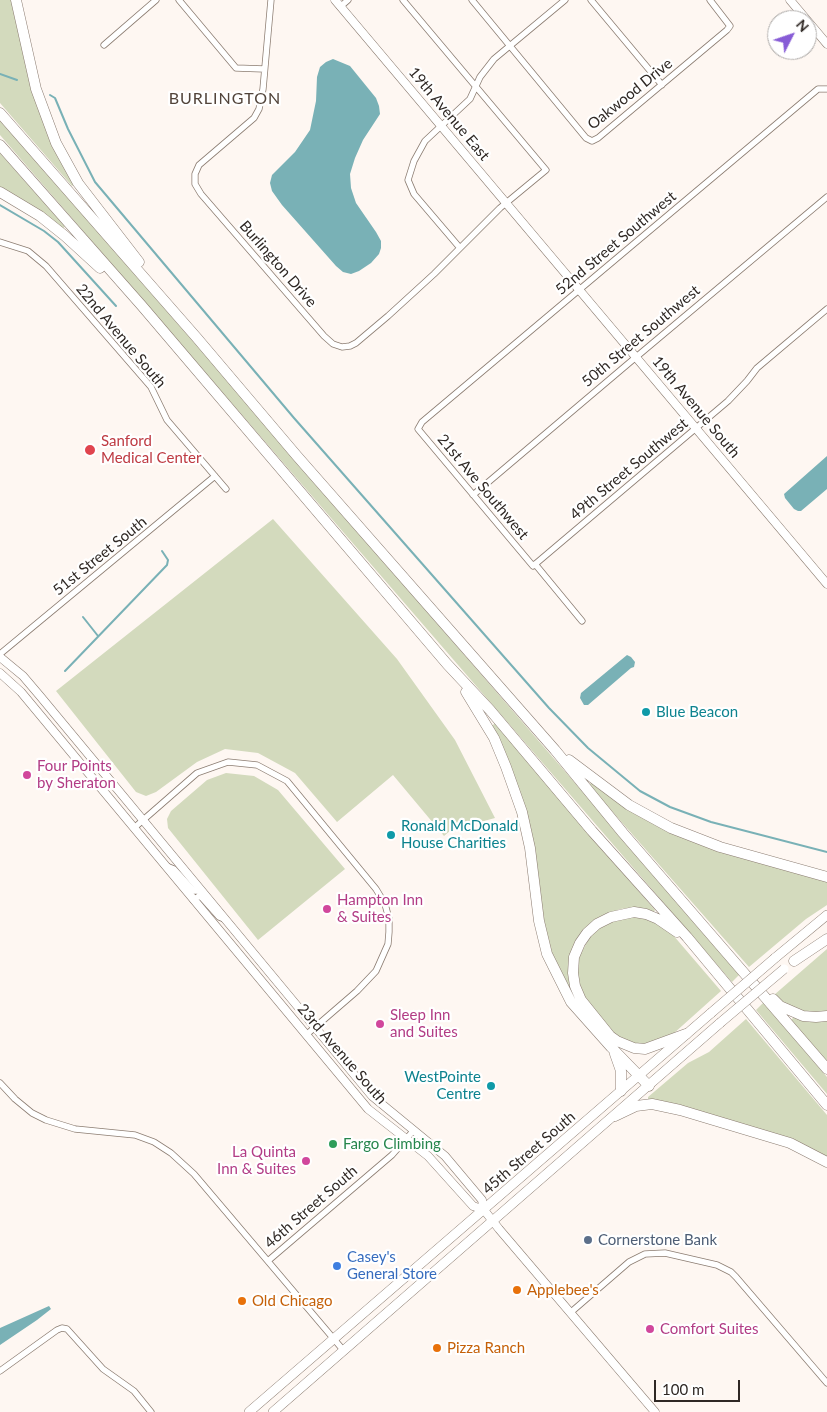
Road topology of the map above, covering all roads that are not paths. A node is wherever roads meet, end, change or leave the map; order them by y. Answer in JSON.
{"nodes":[{"id":1,"x":16,"y":0,"type":"edge"},
{"id":2,"x":156,"y":0,"type":"edge"},
{"id":3,"x":179,"y":0,"type":"edge"},
{"id":4,"x":271,"y":0,"type":"edge"},
{"id":5,"x":348,"y":0,"type":"edge"},
{"id":6,"x":403,"y":0,"type":"edge"},
{"id":7,"x":472,"y":0,"type":"edge"},
{"id":8,"x":565,"y":0,"type":"edge"},
{"id":9,"x":591,"y":0,"type":"edge"},
{"id":10,"x":710,"y":0,"type":"edge"},
{"id":11,"x":790,"y":0,"type":"edge"},
{"id":12,"x":338,"y":3,"type":"edge"},
{"id":13,"x":827,"y":44,"type":"edge"},
{"id":14,"x":104,"y":45,"type":"dead end"},
{"id":15,"x":510,"y":46,"type":"junction"},
{"id":16,"x":264,"y":69,"type":"junction"},
{"id":17,"x":662,"y":85,"type":"junction"},
{"id":18,"x":476,"y":87,"type":"junction"},
{"id":19,"x":827,"y":89,"type":"edge"},
{"id":20,"x":0,"y":113,"type":"edge"},
{"id":21,"x":442,"y":126,"type":"junction"},
{"id":22,"x":0,"y":145,"type":"edge"},
{"id":23,"x":0,"y":192,"type":"edge"},
{"id":24,"x":827,"y":198,"type":"edge"},
{"id":25,"x":507,"y":203,"type":"junction"},
{"id":26,"x":0,"y":242,"type":"edge"},
{"id":27,"x":544,"y":246,"type":"joint"},
{"id":28,"x":460,"y":248,"type":"junction"},
{"id":29,"x":580,"y":290,"type":"junction"},
{"id":30,"x":142,"y":306,"type":"junction"},
{"id":31,"x":827,"y":310,"type":"edge"},
{"id":32,"x":197,"y":338,"type":"junction"},
{"id":33,"x":636,"y":356,"type":"junction"},
{"id":34,"x":422,"y":422,"type":"joint"},
{"id":35,"x":696,"y":429,"type":"junction"},
{"id":36,"x":215,"y":476,"type":"junction"},
{"id":37,"x":226,"y":489,"type":"dead end"},
{"id":38,"x":473,"y":495,"type":"junction"},
{"id":39,"x":534,"y":565,"type":"junction"},
{"id":40,"x":827,"y":584,"type":"edge"},
{"id":41,"x":582,"y":621,"type":"dead end"},
{"id":42,"x":0,"y":656,"type":"edge"},
{"id":43,"x":447,"y":664,"type":"junction"},
{"id":44,"x":0,"y":673,"type":"edge"},
{"id":45,"x":549,"y":744,"type":"junction"},
{"id":46,"x":142,"y":821,"type":"junction"},
{"id":47,"x":134,"y":828,"type":"junction"},
{"id":48,"x":164,"y":865,"type":"junction"},
{"id":49,"x":827,"y":877,"type":"edge"},
{"id":50,"x":200,"y":890,"type":"junction"},
{"id":51,"x":193,"y":900,"type":"junction"},
{"id":52,"x":827,"y":915,"type":"edge"},
{"id":53,"x":224,"y":919,"type":"junction"},
{"id":54,"x":827,"y":934,"type":"edge"},
{"id":55,"x":827,"y":939,"type":"edge"},
{"id":56,"x":699,"y":951,"type":"junction"},
{"id":57,"x":794,"y":961,"type":"junction"},
{"id":58,"x":736,"y":964,"type":"junction"},
{"id":59,"x":827,"y":1016,"type":"edge"},
{"id":60,"x":315,"y":1027,"type":"junction"},
{"id":61,"x":686,"y":1034,"type":"junction"},
{"id":62,"x":306,"y":1035,"type":"junction"},
{"id":63,"x":611,"y":1046,"type":"junction"},
{"id":64,"x":827,"y":1069,"type":"edge"},
{"id":65,"x":638,"y":1076,"type":"junction"},
{"id":66,"x":0,"y":1083,"type":"edge"},
{"id":67,"x":649,"y":1086,"type":"junction"},
{"id":68,"x":621,"y":1091,"type":"junction"},
{"id":69,"x":827,"y":1105,"type":"edge"},
{"id":70,"x":615,"y":1116,"type":"junction"},
{"id":71,"x":414,"y":1130,"type":"junction"},
{"id":72,"x":406,"y":1139,"type":"junction"},
{"id":73,"x":827,"y":1162,"type":"edge"},
{"id":74,"x":484,"y":1210,"type":"junction"},
{"id":75,"x":494,"y":1222,"type":"junction"},
{"id":76,"x":268,"y":1260,"type":"junction"},
{"id":77,"x":570,"y":1313,"type":"junction"},
{"id":78,"x":334,"y":1338,"type":"junction"},
{"id":79,"x":344,"y":1350,"type":"junction"},
{"id":80,"x":0,"y":1371,"type":"edge"},
{"id":81,"x":827,"y":1383,"type":"edge"},
{"id":82,"x":151,"y":1412,"type":"edge"},
{"id":83,"x":249,"y":1412,"type":"edge"},
{"id":84,"x":273,"y":1412,"type":"edge"},
{"id":85,"x":655,"y":1412,"type":"edge"}],
"edges":[{"from":1,"to":32,"type":"highway"},
{"from":2,"to":14,"type":"street"},
{"from":3,"to":16,"type":"street"},
{"from":4,"to":16,"type":"street","name":"Burlington Drive"},
{"from":5,"to":12,"type":"street"},
{"from":6,"to":18,"type":"street"},
{"from":7,"to":15,"type":"street"},
{"from":8,"to":15,"type":"street"},
{"from":9,"to":17,"type":"street"},
{"from":10,"to":17,"type":"street","name":"Oakwood Drive"},
{"from":11,"to":13,"type":"street"},
{"from":12,"to":21,"type":"street","name":"19th Avenue East"},
{"from":15,"to":17,"type":"street","name":"Oakwood Drive"},
{"from":15,"to":18,"type":"street"},
{"from":16,"to":28,"type":"street","name":"Burlington Drive"},
{"from":18,"to":21,"type":"street"},
{"from":18,"to":25,"type":"street"},
{"from":19,"to":29,"type":"street","name":"52nd Street Southwest"},
{"from":20,"to":32,"type":"highway"},
{"from":21,"to":25,"type":"street","name":"19th Avenue East"},
{"from":21,"to":28,"type":"street"},
{"from":22,"to":30,"type":"highway"},
{"from":23,"to":30,"type":"highway"},
{"from":24,"to":33,"type":"street","name":"50th Street Southwest"},
{"from":25,"to":27,"type":"street","name":"19th Avenue East"},
{"from":25,"to":28,"type":"street","name":"Burlington Drive"},
{"from":26,"to":36,"type":"street","name":"22nd Avenue South"},
{"from":27,"to":29,"type":"street","name":"19th Avenue South"},
{"from":29,"to":33,"type":"street","name":"19th Avenue South"},
{"from":29,"to":34,"type":"street","name":"52nd Street Southwest"},
{"from":30,"to":43,"type":"highway"},
{"from":31,"to":35,"type":"street","name":"49th Street Southwest"},
{"from":32,"to":45,"type":"highway"},
{"from":33,"to":35,"type":"street","name":"19th Avenue South"},
{"from":33,"to":38,"type":"street","name":"50th Street Southwest"},
{"from":34,"to":38,"type":"street","name":"21st Ave Southwest"},
{"from":35,"to":39,"type":"street","name":"49th Street Southwest"},
{"from":35,"to":40,"type":"street","name":"19th Avenue South"},
{"from":36,"to":37,"type":"street","name":"22nd Avenue South"},
{"from":36,"to":42,"type":"street","name":"51st Street South"},
{"from":38,"to":39,"type":"street","name":"21st Ave Southwest"},
{"from":39,"to":41,"type":"street","name":"21st Ave Southwest"},
{"from":42,"to":46,"type":"street","name":"23rd Avenue South"},
{"from":43,"to":56,"type":"highway"},
{"from":43,"to":63,"type":"highway"},
{"from":44,"to":47,"type":"street","name":"23rd Avenue South"},
{"from":45,"to":49,"type":"highway"},
{"from":45,"to":58,"type":"highway"},
{"from":46,"to":47,"type":"street"},
{"from":46,"to":50,"type":"street","name":"23rd Avenue South"},
{"from":46,"to":60,"type":"street"},
{"from":47,"to":48,"type":"street","name":"23rd Avenue South"},
{"from":48,"to":50,"type":"street","name":"23rd Avenue South"},
{"from":48,"to":51,"type":"street","name":"23rd Avenue South"},
{"from":50,"to":53,"type":"street","name":"23rd Avenue South"},
{"from":51,"to":53,"type":"street","name":"23rd Avenue South"},
{"from":51,"to":62,"type":"street","name":"23rd Avenue South"},
{"from":52,"to":61,"type":"main road","name":"45th Street South","bridge":true},
{"from":53,"to":60,"type":"street","name":"23rd Avenue South"},
{"from":54,"to":57,"type":"main road","name":"45th Street South"},
{"from":55,"to":57,"type":"highway"},
{"from":56,"to":61,"type":"highway"},
{"from":56,"to":69,"type":"highway"},
{"from":57,"to":67,"type":"main road","name":"45th Street South","bridge":true},
{"from":58,"to":59,"type":"highway"},
{"from":58,"to":64,"type":"highway"},
{"from":60,"to":62,"type":"street"},
{"from":60,"to":71,"type":"street","name":"23rd Avenue South"},
{"from":61,"to":65,"type":"main road","name":"45th Street South"},
{"from":62,"to":72,"type":"street","name":"23rd Avenue South"},
{"from":63,"to":65,"type":"highway"},
{"from":63,"to":68,"type":"highway"},
{"from":65,"to":67,"type":"highway"},
{"from":65,"to":68,"type":"main road","name":"45th Street South"},
{"from":66,"to":76,"type":"street"},
{"from":67,"to":70,"type":"main road","name":"45th Street South"},
{"from":68,"to":74,"type":"main road","name":"45th Street South"},
{"from":70,"to":73,"type":"highway"},
{"from":70,"to":75,"type":"main road","name":"45th Street South"},
{"from":71,"to":72,"type":"street","name":"46th Street South"},
{"from":71,"to":74,"type":"street","name":"23rd Avenue South"},
{"from":72,"to":74,"type":"street","name":"23rd Avenue South"},
{"from":72,"to":76,"type":"street","name":"46th Street South"},
{"from":74,"to":75,"type":"street","name":"23rd Avenue South"},
{"from":74,"to":78,"type":"main road","name":"45th Street South"},
{"from":75,"to":77,"type":"street","name":"23rd Avenue South"},
{"from":75,"to":79,"type":"main road","name":"45th Street South"},
{"from":76,"to":78,"type":"street"},
{"from":77,"to":81,"type":"street"},
{"from":77,"to":85,"type":"street","name":"23rd Avenue South"},
{"from":78,"to":79,"type":"street"},
{"from":78,"to":83,"type":"main road","name":"45th Street South"},
{"from":79,"to":84,"type":"main road","name":"45th Street South"},
{"from":80,"to":82,"type":"street"}]}
